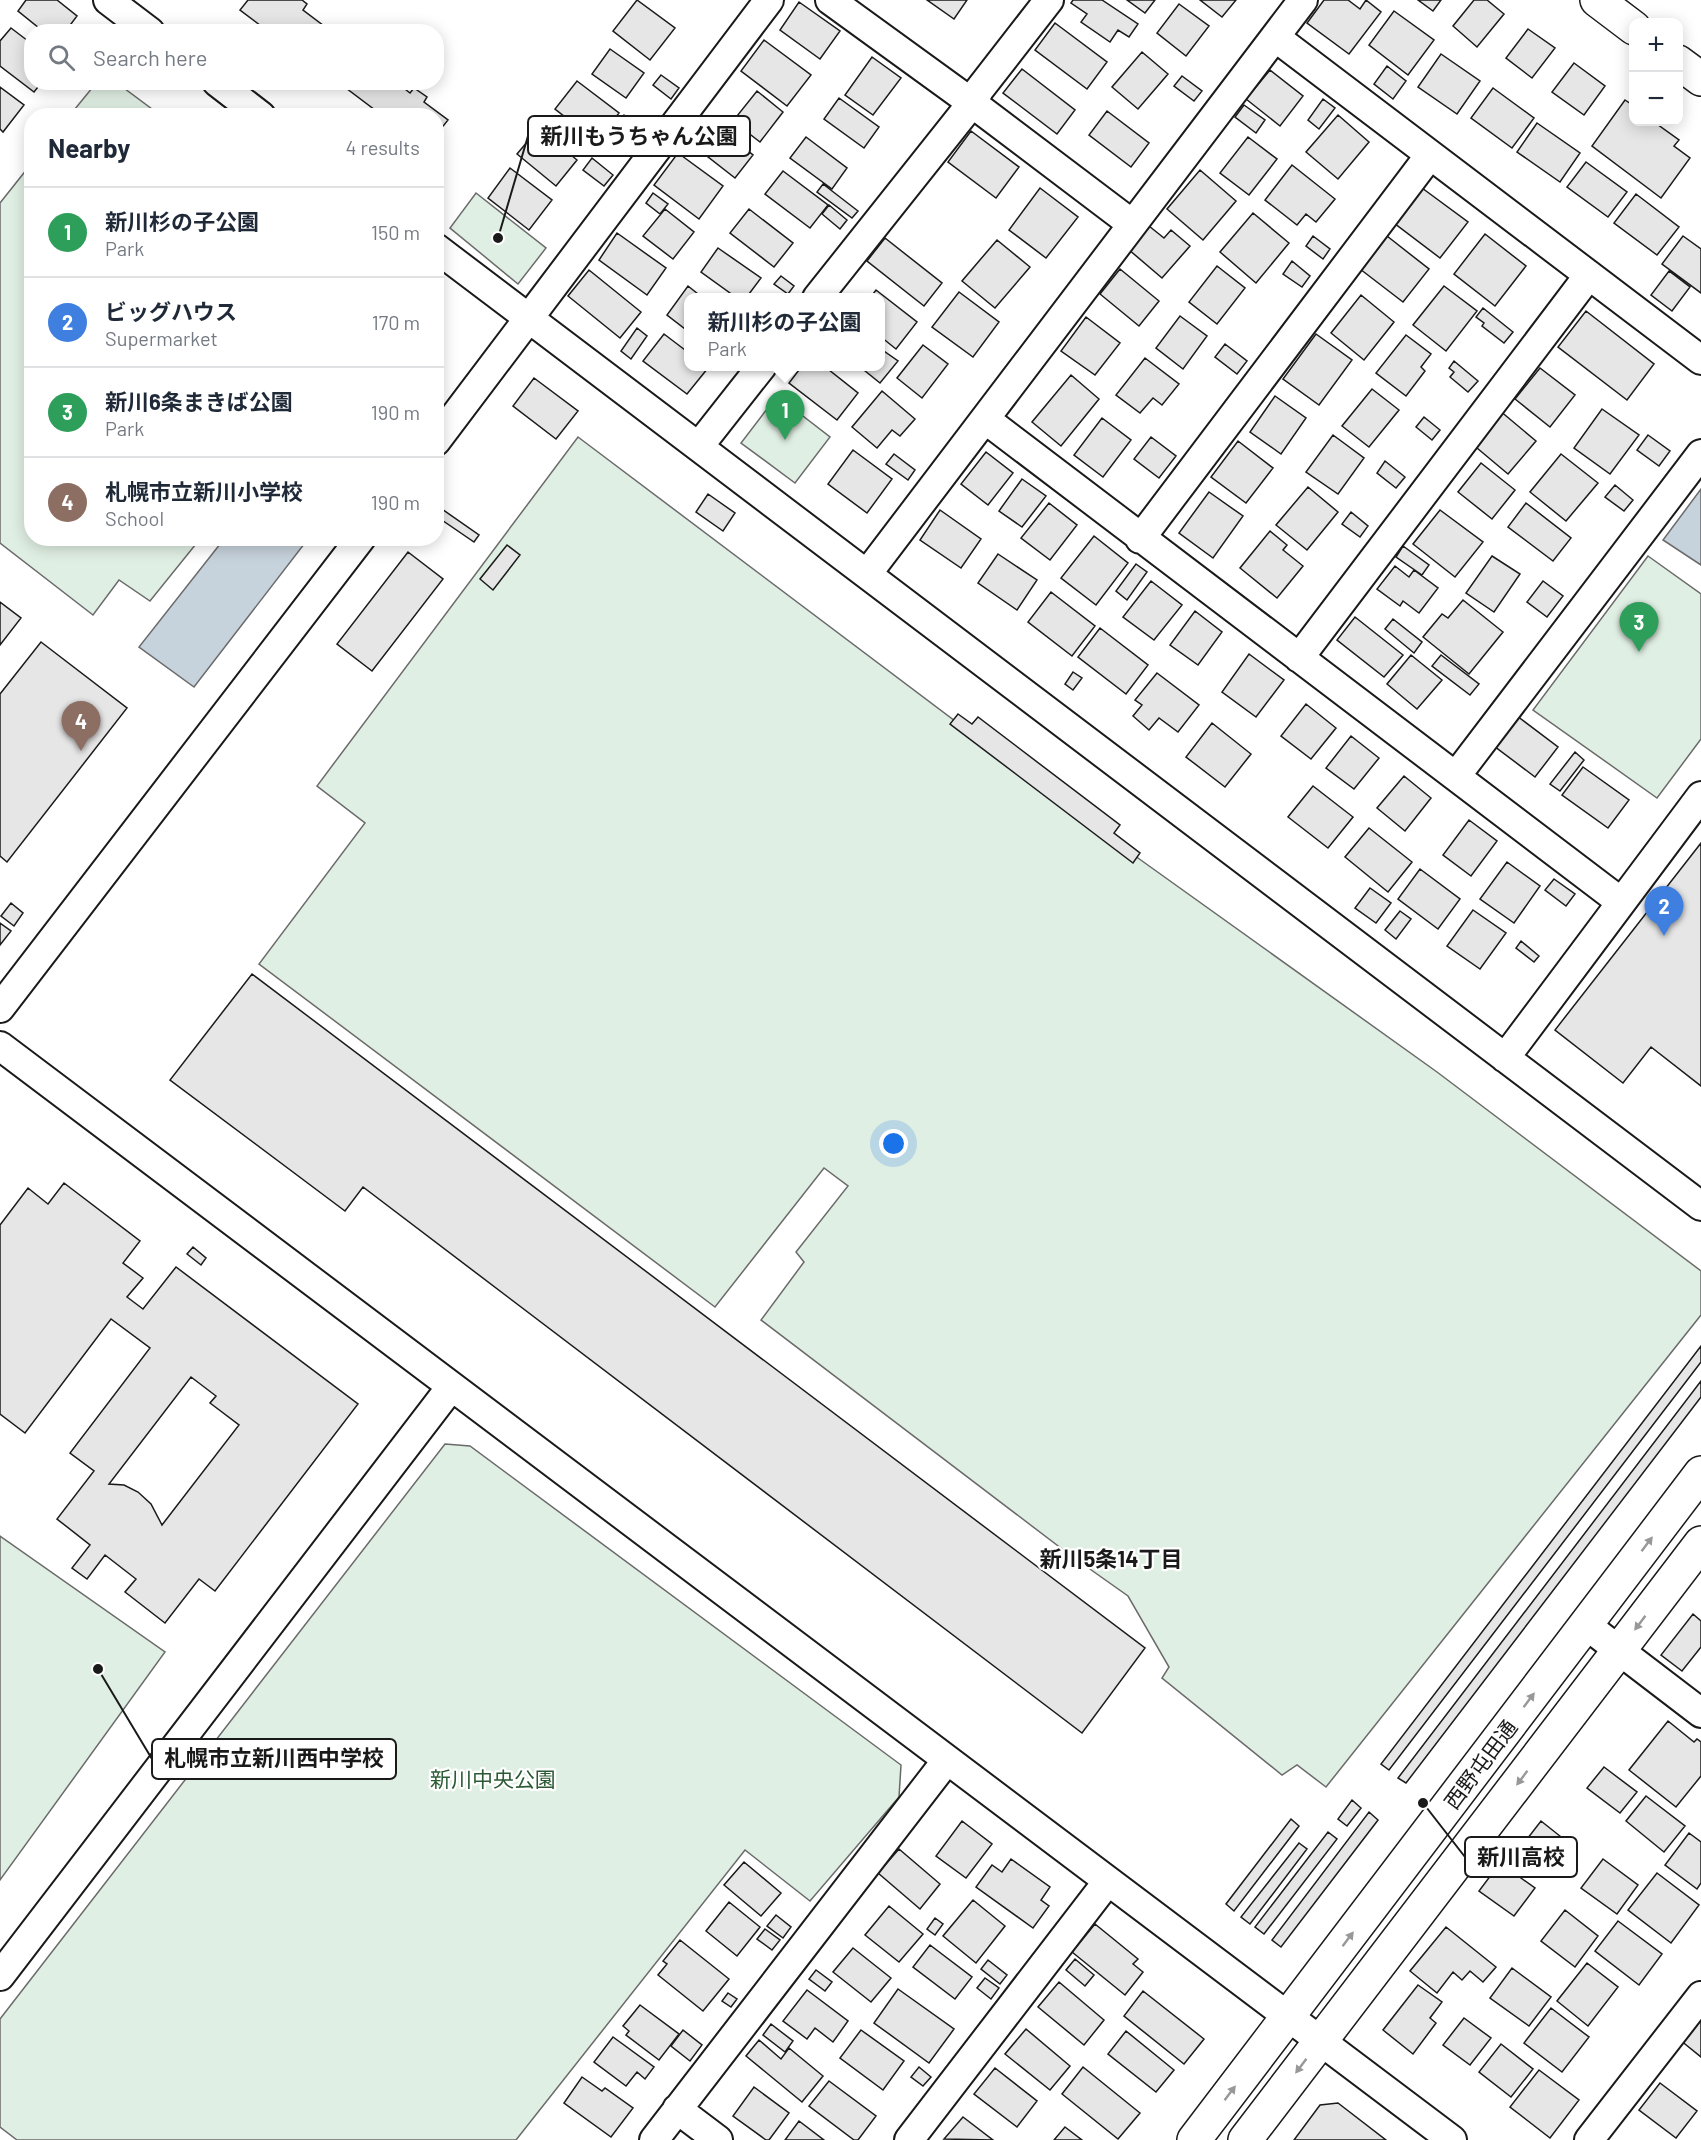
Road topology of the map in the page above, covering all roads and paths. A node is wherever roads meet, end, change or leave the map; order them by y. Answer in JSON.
{"nodes":[{"id":1,"x":108,"y":0,"type":"edge"},
{"id":2,"x":770,"y":0,"type":"edge"},
{"id":3,"x":830,"y":0,"type":"edge"},
{"id":4,"x":1049,"y":0,"type":"edge"},
{"id":5,"x":1303,"y":0,"type":"edge"},
{"id":6,"x":1597,"y":0,"type":"edge"},
{"id":7,"x":140,"y":24,"type":"edge"},
{"id":8,"x":1629,"y":24,"type":"edge"},
{"id":9,"x":1275,"y":37,"type":"junction"},
{"id":10,"x":1683,"y":66,"type":"edge"},
{"id":11,"x":1701,"y":79,"type":"edge"},
{"id":12,"x":227,"y":90,"type":"edge"},
{"id":13,"x":972,"y":103,"type":"junction"},
{"id":14,"x":251,"y":108,"type":"edge"},
{"id":15,"x":1430,"y":155,"type":"junction"},
{"id":16,"x":1132,"y":224,"type":"junction"},
{"id":17,"x":444,"y":254,"type":"edge"},
{"id":18,"x":1589,"y":275,"type":"junction"},
{"id":19,"x":820,"y":293,"type":"edge"},
{"id":20,"x":530,"y":318,"type":"junction"},
{"id":21,"x":1701,"y":360,"type":"edge"},
{"id":22,"x":758,"y":371,"type":"edge"},
{"id":23,"x":985,"y":419,"type":"junction"},
{"id":24,"x":444,"y":431,"type":"edge"},
{"id":25,"x":699,"y":446,"type":"junction"},
{"id":26,"x":1701,"y":454,"type":"edge"},
{"id":27,"x":1140,"y":538,"type":"junction"},
{"id":28,"x":355,"y":546,"type":"edge"},
{"id":29,"x":867,"y":574,"type":"junction"},
{"id":30,"x":1299,"y":658,"type":"junction"},
{"id":31,"x":1456,"y":776,"type":"junction"},
{"id":32,"x":1701,"y":796,"type":"edge"},
{"id":33,"x":1621,"y":902,"type":"junction"},
{"id":34,"x":0,"y":1008,"type":"edge"},
{"id":35,"x":0,"y":1046,"type":"edge"},
{"id":36,"x":1505,"y":1058,"type":"junction"},
{"id":37,"x":1701,"y":1206,"type":"edge"},
{"id":38,"x":451,"y":1388,"type":"junction"},
{"id":39,"x":1701,"y":1473,"type":"edge"},
{"id":40,"x":1701,"y":1543,"type":"edge"},
{"id":41,"x":1586,"y":1625,"type":"junction"},
{"id":42,"x":1619,"y":1650,"type":"junction"},
{"id":43,"x":1701,"y":1713,"type":"edge"},
{"id":44,"x":947,"y":1760,"type":"junction"},
{"id":45,"x":1108,"y":1881,"type":"junction"},
{"id":46,"x":0,"y":1976,"type":"edge"},
{"id":47,"x":1701,"y":1996,"type":"edge"},
{"id":48,"x":1289,"y":2017,"type":"junction"},
{"id":49,"x":1321,"y":2041,"type":"junction"},
{"id":50,"x":677,"y":2109,"type":"junction"},
{"id":51,"x":654,"y":2140,"type":"edge"},
{"id":52,"x":718,"y":2140,"type":"edge"},
{"id":53,"x":909,"y":2140,"type":"edge"},
{"id":54,"x":1194,"y":2140,"type":"edge"},
{"id":55,"x":1245,"y":2140,"type":"edge"},
{"id":56,"x":1452,"y":2140,"type":"edge"},
{"id":57,"x":1589,"y":2140,"type":"edge"}],
"edges":[{"from":1,"to":7,"type":"street"},
{"from":2,"to":20,"type":"street"},
{"from":3,"to":13,"type":"street"},
{"from":4,"to":13,"type":"street"},
{"from":5,"to":9,"type":"street"},
{"from":6,"to":8,"type":"street"},
{"from":9,"to":15,"type":"street"},
{"from":9,"to":16,"type":"street"},
{"from":10,"to":11,"type":"street"},
{"from":12,"to":14,"type":"street"},
{"from":13,"to":16,"type":"street"},
{"from":13,"to":19,"type":"street"},
{"from":15,"to":18,"type":"street"},
{"from":15,"to":27,"type":"street"},
{"from":16,"to":23,"type":"street"},
{"from":17,"to":20,"type":"street"},
{"from":18,"to":21,"type":"street"},
{"from":18,"to":30,"type":"street"},
{"from":20,"to":24,"type":"street"},
{"from":20,"to":25,"type":"street"},
{"from":22,"to":25,"type":"street"},
{"from":23,"to":27,"type":"street"},
{"from":23,"to":29,"type":"street"},
{"from":25,"to":29,"type":"street"},
{"from":26,"to":31,"type":"street"},
{"from":27,"to":30,"type":"street"},
{"from":28,"to":34,"type":"street"},
{"from":29,"to":36,"type":"street"},
{"from":30,"to":31,"type":"street"},
{"from":31,"to":33,"type":"street"},
{"from":32,"to":33,"type":"street"},
{"from":33,"to":36,"type":"street"},
{"from":35,"to":38,"type":"street"},
{"from":36,"to":37,"type":"street"},
{"from":38,"to":44,"type":"street"},
{"from":38,"to":46,"type":"street"},
{"from":41,"to":39,"type":"street","name":"西野屯田通","one_way":true},
{"from":40,"to":42,"type":"street","name":"西野屯田通","one_way":true},
{"from":41,"to":42,"type":"street"},
{"from":48,"to":41,"type":"street","name":"西野屯田通","one_way":true},
{"from":42,"to":43,"type":"street"},
{"from":42,"to":49,"type":"street","name":"西野屯田通","one_way":true},
{"from":44,"to":45,"type":"street"},
{"from":44,"to":50,"type":"street"},
{"from":45,"to":48,"type":"street"},
{"from":45,"to":53,"type":"street"},
{"from":47,"to":57,"type":"street"},
{"from":48,"to":49,"type":"street"},
{"from":54,"to":48,"type":"street","name":"西野屯田通","one_way":true},
{"from":49,"to":55,"type":"street","name":"西野屯田通","one_way":true},
{"from":49,"to":56,"type":"street"},
{"from":50,"to":51,"type":"street"},
{"from":50,"to":52,"type":"street"}]}
